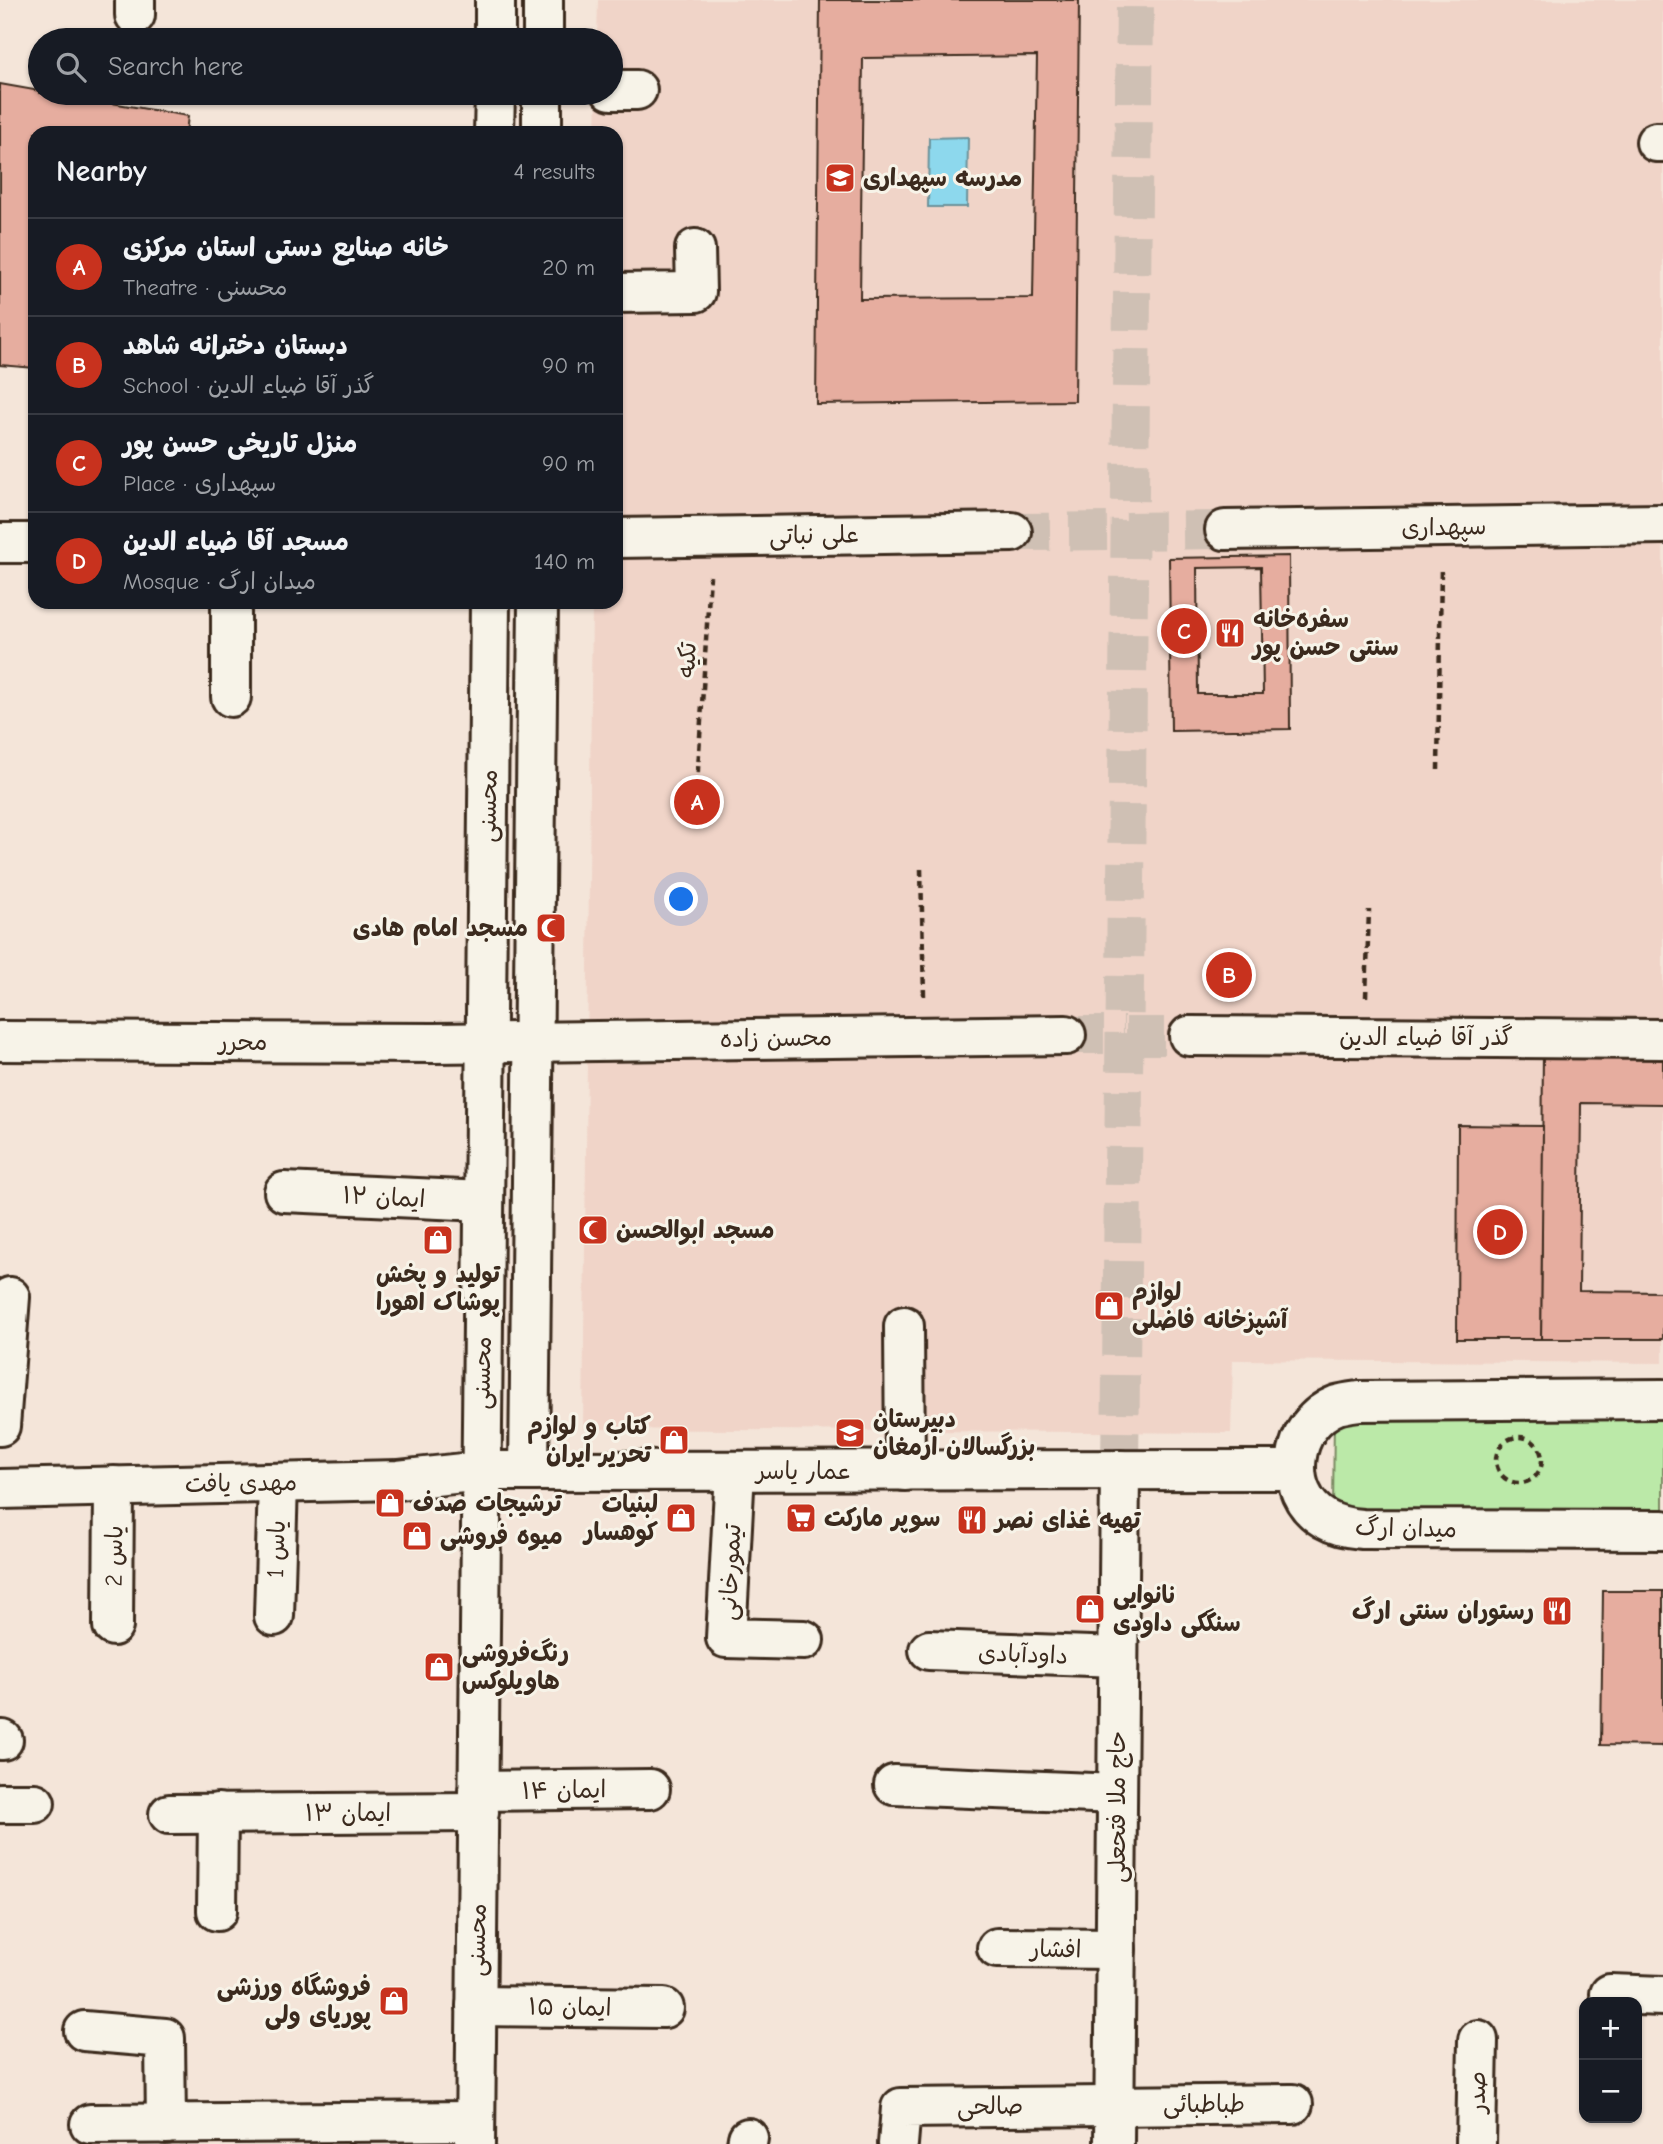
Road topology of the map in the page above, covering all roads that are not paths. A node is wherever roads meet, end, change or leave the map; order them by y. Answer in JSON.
{"nodes":[{"id":1,"x":495,"y":0,"type":"edge"},
{"id":2,"x":543,"y":0,"type":"edge"},
{"id":3,"x":495,"y":28,"type":"edge"},
{"id":4,"x":543,"y":28,"type":"edge"},
{"id":5,"x":495,"y":105,"type":"edge"},
{"id":6,"x":519,"y":105,"type":"edge"},
{"id":7,"x":542,"y":105,"type":"edge"},
{"id":8,"x":494,"y":126,"type":"edge"},
{"id":9,"x":519,"y":126,"type":"edge"},
{"id":10,"x":542,"y":126,"type":"edge"},
{"id":11,"x":695,"y":249,"type":"dead end"},
{"id":12,"x":623,"y":293,"type":"edge"},
{"id":13,"x":1663,"y":524,"type":"edge"},
{"id":14,"x":1225,"y":530,"type":"tunnel mouth"},
{"id":15,"x":1012,"y":533,"type":"tunnel mouth"},
{"id":16,"x":623,"y":538,"type":"edge"},
{"id":17,"x":0,"y":543,"type":"edge"},
{"id":18,"x":28,"y":543,"type":"edge"},
{"id":19,"x":231,"y":609,"type":"edge"},
{"id":20,"x":490,"y":609,"type":"edge"},
{"id":21,"x":514,"y":609,"type":"edge"},
{"id":22,"x":538,"y":609,"type":"edge"},
{"id":23,"x":231,"y":697,"type":"dead end"},
{"id":24,"x":1066,"y":1035,"type":"tunnel mouth"},
{"id":25,"x":1189,"y":1036,"type":"tunnel mouth"},
{"id":26,"x":1663,"y":1039,"type":"edge"},
{"id":27,"x":0,"y":1041,"type":"edge"},
{"id":28,"x":510,"y":1041,"type":"junction"},
{"id":29,"x":284,"y":1192,"type":"dead end"},
{"id":30,"x":484,"y":1201,"type":"junction"},
{"id":31,"x":10,"y":1297,"type":"dead end"},
{"id":32,"x":904,"y":1326,"type":"dead end"},
{"id":33,"x":1663,"y":1399,"type":"edge"},
{"id":34,"x":0,"y":1426,"type":"edge"},
{"id":35,"x":1295,"y":1470,"type":"junction"},
{"id":36,"x":505,"y":1471,"type":"junction"},
{"id":37,"x":735,"y":1471,"type":"junction"},
{"id":38,"x":905,"y":1471,"type":"junction"},
{"id":39,"x":1120,"y":1471,"type":"junction"},
{"id":40,"x":278,"y":1483,"type":"junction"},
{"id":41,"x":114,"y":1486,"type":"junction"},
{"id":42,"x":0,"y":1489,"type":"edge"},
{"id":43,"x":1663,"y":1530,"type":"edge"},
{"id":44,"x":274,"y":1616,"type":"dead end"},
{"id":45,"x":113,"y":1626,"type":"dead end"},
{"id":46,"x":804,"y":1640,"type":"dead end"},
{"id":47,"x":929,"y":1650,"type":"dead end"},
{"id":48,"x":1118,"y":1657,"type":"junction"},
{"id":49,"x":894,"y":1785,"type":"dead end"},
{"id":50,"x":650,"y":1789,"type":"dead end"},
{"id":51,"x":1117,"y":1794,"type":"junction"},
{"id":52,"x":487,"y":1798,"type":"junction"},
{"id":53,"x":169,"y":1814,"type":"dead end"},
{"id":54,"x":218,"y":1814,"type":"junction"},
{"id":55,"x":217,"y":1912,"type":"dead end"},
{"id":56,"x":997,"y":1948,"type":"dead end"},
{"id":57,"x":1116,"y":1949,"type":"junction"},
{"id":58,"x":1611,"y":1994,"type":"dead end"},
{"id":59,"x":1663,"y":1996,"type":"edge"},
{"id":60,"x":489,"y":2006,"type":"junction"},
{"id":61,"x":664,"y":2008,"type":"dead end"},
{"id":62,"x":84,"y":2031,"type":"dead end"},
{"id":63,"x":1478,"y":2040,"type":"dead end"},
{"id":64,"x":1114,"y":2104,"type":"junction"},
{"id":65,"x":1293,"y":2104,"type":"dead end"},
{"id":66,"x":90,"y":2124,"type":"dead end"},
{"id":67,"x":166,"y":2124,"type":"junction"},
{"id":68,"x":483,"y":2136,"type":"edge"},
{"id":69,"x":898,"y":2144,"type":"edge"},
{"id":70,"x":1114,"y":2144,"type":"edge"},
{"id":71,"x":1476,"y":2144,"type":"edge"}],
"edges":[{"from":1,"to":3,"type":"street"},
{"from":2,"to":4,"type":"street"},
{"from":5,"to":8,"type":"street"},
{"from":6,"to":9,"type":"street"},
{"from":7,"to":10,"type":"street"},
{"from":11,"to":12,"type":"street"},
{"from":13,"to":14,"type":"street","name":"سپهداری"},
{"from":15,"to":16,"type":"street","name":"علی نباتی"},
{"from":17,"to":18,"type":"street"},
{"from":19,"to":23,"type":"street"},
{"from":20,"to":28,"type":"street","name":"محسنی"},
{"from":21,"to":28,"type":"street","name":"محسنی"},
{"from":22,"to":28,"type":"street"},
{"from":24,"to":28,"type":"street","name":"محسن زاده"},
{"from":25,"to":26,"type":"street","name":"گذر آقا ضیاء الدین"},
{"from":27,"to":28,"type":"street","name":"محرر"},
{"from":28,"to":30,"type":"street","name":"محسنی"},
{"from":28,"to":36,"type":"street","name":"محسنی"},
{"from":29,"to":30,"type":"street","name":"ایمان ۱۲"},
{"from":30,"to":36,"type":"street","name":"محسنی"},
{"from":31,"to":34,"type":"street"},
{"from":32,"to":38,"type":"street"},
{"from":33,"to":35,"type":"street"},
{"from":35,"to":39,"type":"street","name":"عمار یاسر"},
{"from":35,"to":43,"type":"street","name":"میدان ارگ"},
{"from":36,"to":37,"type":"street","name":"عمار یاسر"},
{"from":36,"to":40,"type":"street","name":"مهدی یافت"},
{"from":36,"to":52,"type":"street","name":"محسنی"},
{"from":37,"to":38,"type":"street","name":"عمار یاسر"},
{"from":37,"to":46,"type":"street","name":"تیمورخانی"},
{"from":38,"to":39,"type":"street","name":"عمار یاسر"},
{"from":39,"to":48,"type":"street","name":"حاج ملا فتحعلی"},
{"from":40,"to":41,"type":"street","name":"مهدی یافت"},
{"from":40,"to":44,"type":"street","name":"یاس 1"},
{"from":41,"to":42,"type":"street","name":"مهدی یافت"},
{"from":41,"to":45,"type":"street","name":"یاس 2"},
{"from":47,"to":48,"type":"street","name":"داودآبادی"},
{"from":48,"to":51,"type":"street","name":"حاج ملا فتحعلی"},
{"from":49,"to":51,"type":"street"},
{"from":50,"to":52,"type":"street","name":"ایمان ۱۴"},
{"from":51,"to":57,"type":"street","name":"حاج ملا فتحعلی"},
{"from":52,"to":54,"type":"street","name":"ایمان ۱۳"},
{"from":52,"to":60,"type":"street","name":"محسنی"},
{"from":53,"to":54,"type":"street","name":"ایمان ۱۳"},
{"from":54,"to":55,"type":"street"},
{"from":56,"to":57,"type":"street","name":"افشار"},
{"from":57,"to":64,"type":"street","name":"حاج ملا فتحعلی"},
{"from":58,"to":59,"type":"street"},
{"from":60,"to":61,"type":"street","name":"ایمان ۱۵"},
{"from":60,"to":68,"type":"street","name":"محسنی"},
{"from":62,"to":67,"type":"street"},
{"from":63,"to":71,"type":"street","name":"صدر"},
{"from":64,"to":65,"type":"street","name":"طباطبائی"},
{"from":64,"to":69,"type":"street","name":"صالحی"},
{"from":64,"to":70,"type":"street","name":"حاج ملا فتحعلی"},
{"from":66,"to":67,"type":"street"},
{"from":67,"to":68,"type":"street"}]}
